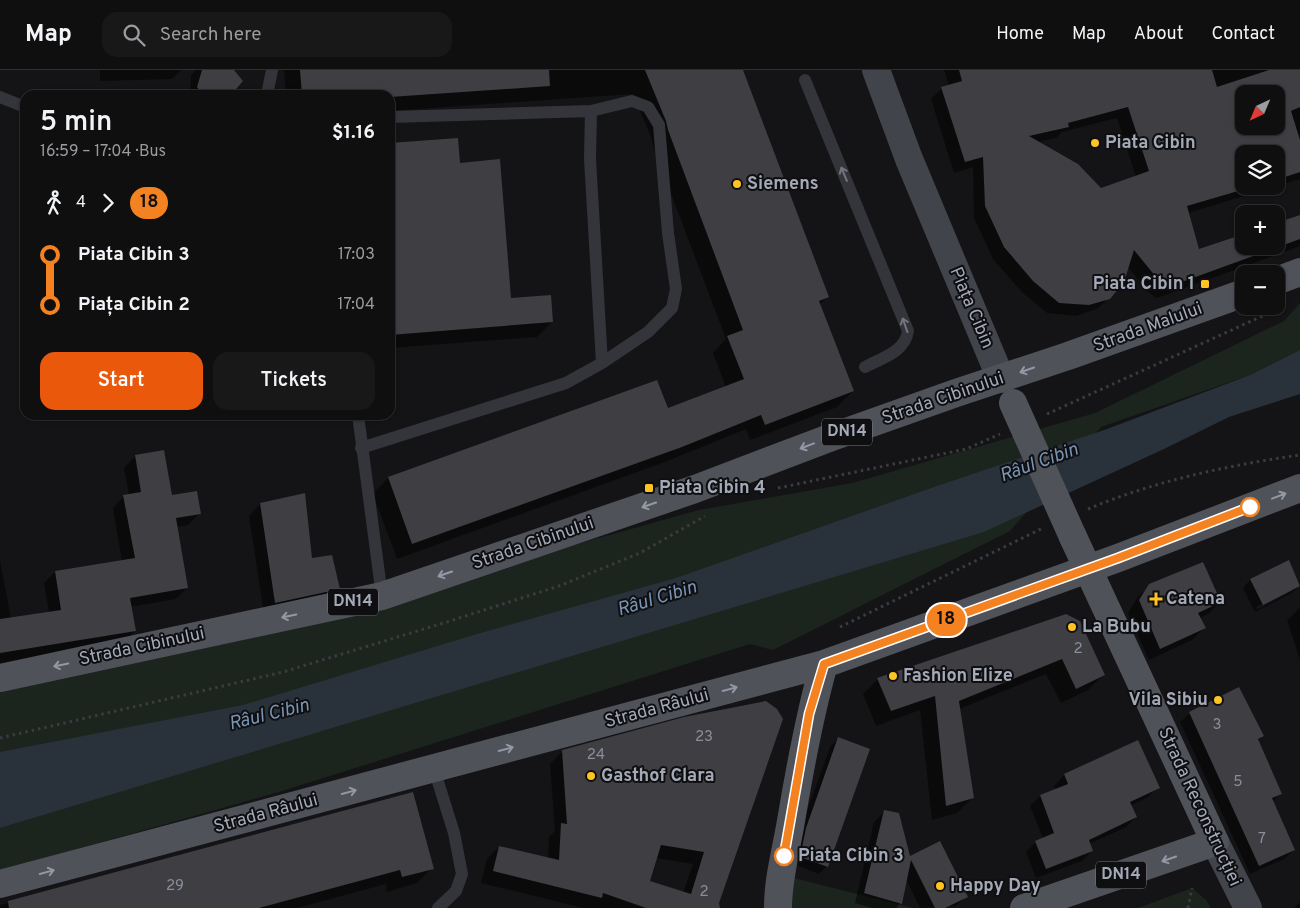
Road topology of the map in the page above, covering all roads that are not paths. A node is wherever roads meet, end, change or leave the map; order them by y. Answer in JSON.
{"nodes":[{"id":1,"x":272,"y":70,"type":"edge"},
{"id":2,"x":876,"y":70,"type":"edge"},
{"id":3,"x":805,"y":80,"type":"dead end"},
{"id":4,"x":268,"y":90,"type":"edge"},
{"id":5,"x":0,"y":97,"type":"edge"},
{"id":6,"x":20,"y":105,"type":"edge"},
{"id":7,"x":591,"y":111,"type":"junction"},
{"id":8,"x":395,"y":117,"type":"edge"},
{"id":9,"x":1300,"y":272,"type":"edge"},
{"id":10,"x":1285,"y":278,"type":"edge"},
{"id":11,"x":1235,"y":296,"type":"edge"},
{"id":12,"x":1052,"y":362,"type":"joint"},
{"id":13,"x":602,"y":364,"type":"junction"},
{"id":14,"x":865,"y":367,"type":"dead end"},
{"id":15,"x":1007,"y":391,"type":"junction"},
{"id":16,"x":359,"y":420,"type":"edge"},
{"id":17,"x":362,"y":448,"type":"junction"},
{"id":18,"x":1300,"y":488,"type":"edge"},
{"id":19,"x":1087,"y":570,"type":"junction"},
{"id":20,"x":382,"y":596,"type":"junction"},
{"id":21,"x":824,"y":664,"type":"junction"},
{"id":22,"x":0,"y":678,"type":"edge"},
{"id":23,"x":434,"y":769,"type":"junction"},
{"id":24,"x":1215,"y":842,"type":"junction"},
{"id":25,"x":780,"y":870,"type":"junction"},
{"id":26,"x":0,"y":884,"type":"edge"},
{"id":27,"x":438,"y":908,"type":"edge"},
{"id":28,"x":759,"y":908,"type":"edge"},
{"id":29,"x":778,"y":908,"type":"edge"},
{"id":30,"x":1024,"y":908,"type":"edge"},
{"id":31,"x":1248,"y":908,"type":"edge"}],
"edges":[{"from":1,"to":4,"type":"lane"},
{"from":2,"to":15,"type":"street","name":"Piața Cibin"},
{"from":14,"to":3,"type":"lane","one_way":true},
{"from":5,"to":6,"type":"lane"},
{"from":7,"to":8,"type":"lane"},
{"from":7,"to":13,"type":"lane"},
{"from":7,"to":13,"type":"lane"},
{"from":9,"to":10,"type":"main road"},
{"from":11,"to":12,"type":"main road","name":"Strada Malului","number":"DN14"},
{"from":12,"to":15,"type":"main road","name":"Strada Cibinului","number":"DN14","one_way":true},
{"from":13,"to":17,"type":"lane"},
{"from":15,"to":19,"type":"main road","name":"Piața Cibin","bridge":true},
{"from":15,"to":20,"type":"main road","name":"Strada Cibinului","number":"DN14","one_way":true},
{"from":16,"to":17,"type":"lane"},
{"from":17,"to":20,"type":"lane"},
{"from":19,"to":18,"type":"main road","name":"Strada Râului","one_way":true},
{"from":19,"to":21,"type":"main road","name":"Strada Râului"},
{"from":19,"to":24,"type":"main road","name":"Strada Reconstrucției"},
{"from":20,"to":22,"type":"main road","name":"Strada Cibinului","number":"DN14","one_way":true},
{"from":23,"to":21,"type":"main road","name":"Strada Râului","one_way":true},
{"from":21,"to":25,"type":"main road"},
{"from":26,"to":23,"type":"main road","name":"Strada Râului","one_way":true},
{"from":23,"to":27,"type":"lane"},
{"from":24,"to":30,"type":"main road","number":"DN14","one_way":true},
{"from":24,"to":31,"type":"street","name":"Strada Reconstrucției"},
{"from":25,"to":28,"type":"main road"},
{"from":25,"to":29,"type":"main road"}]}
